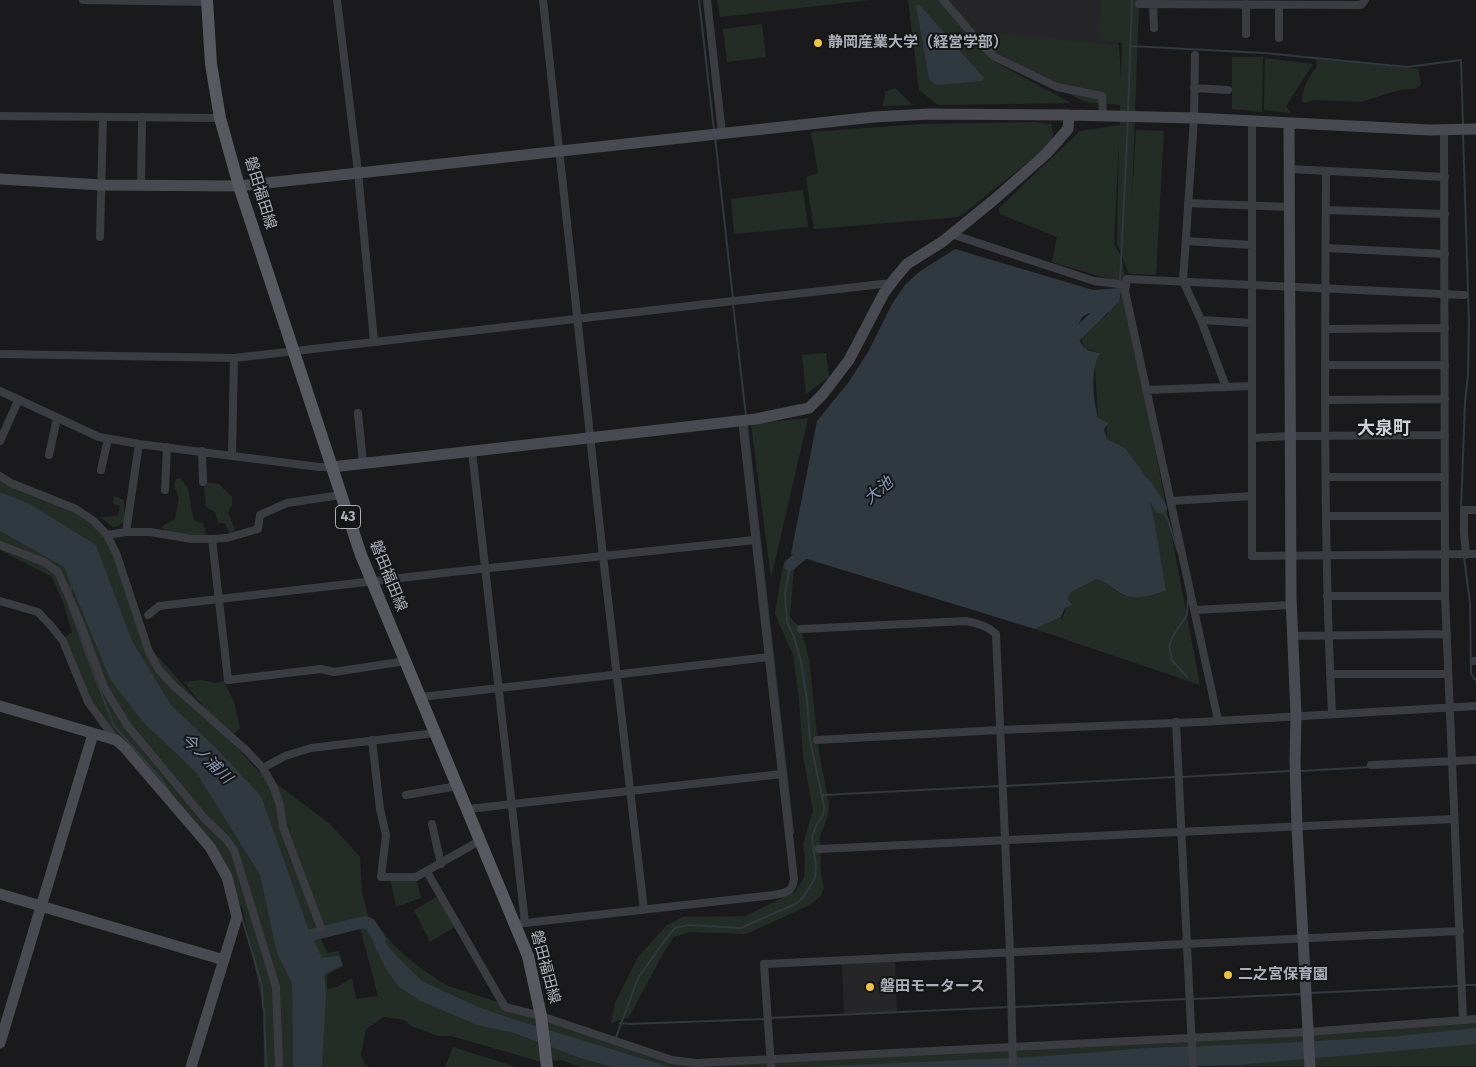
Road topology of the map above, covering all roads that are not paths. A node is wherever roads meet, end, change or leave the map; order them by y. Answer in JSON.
{"nodes":[{"id":1,"x":83,"y":0,"type":"edge"},
{"id":2,"x":337,"y":0,"type":"edge"},
{"id":3,"x":543,"y":0,"type":"edge"},
{"id":4,"x":707,"y":0,"type":"edge"},
{"id":5,"x":943,"y":0,"type":"edge"},
{"id":6,"x":1366,"y":0,"type":"edge"},
{"id":7,"x":207,"y":1,"type":"edge"},
{"id":8,"x":1266,"y":2,"type":"edge"},
{"id":9,"x":1139,"y":4,"type":"dead end"},
{"id":10,"x":1153,"y":4,"type":"junction"},
{"id":11,"x":1246,"y":4,"type":"junction"},
{"id":12,"x":1279,"y":5,"type":"junction"},
{"id":13,"x":1154,"y":28,"type":"dead end"},
{"id":14,"x":1246,"y":34,"type":"dead end"},
{"id":15,"x":1279,"y":38,"type":"dead end"},
{"id":16,"x":1195,"y":55,"type":"dead end"},
{"id":17,"x":1194,"y":88,"type":"junction"},
{"id":18,"x":1228,"y":90,"type":"dead end"},
{"id":19,"x":1069,"y":115,"type":"junction"},
{"id":20,"x":0,"y":116,"type":"edge"},
{"id":21,"x":1103,"y":116,"type":"junction"},
{"id":22,"x":103,"y":117,"type":"junction"},
{"id":23,"x":142,"y":117,"type":"junction"},
{"id":24,"x":220,"y":118,"type":"junction"},
{"id":25,"x":1194,"y":118,"type":"junction"},
{"id":26,"x":1252,"y":121,"type":"junction"},
{"id":27,"x":1289,"y":123,"type":"junction"},
{"id":28,"x":1476,"y":129,"type":"edge"},
{"id":29,"x":1444,"y":130,"type":"junction"},
{"id":30,"x":722,"y":133,"type":"junction"},
{"id":31,"x":558,"y":151,"type":"junction"},
{"id":32,"x":1290,"y":169,"type":"junction"},
{"id":33,"x":1326,"y":171,"type":"junction"},
{"id":34,"x":358,"y":172,"type":"junction"},
{"id":35,"x":1445,"y":177,"type":"junction"},
{"id":36,"x":0,"y":179,"type":"edge"},
{"id":37,"x":102,"y":185,"type":"junction"},
{"id":38,"x":141,"y":185,"type":"junction"},
{"id":39,"x":240,"y":186,"type":"junction"},
{"id":40,"x":1188,"y":203,"type":"junction"},
{"id":41,"x":1252,"y":206,"type":"junction"},
{"id":42,"x":1289,"y":207,"type":"junction"},
{"id":43,"x":1326,"y":210,"type":"junction"},
{"id":44,"x":1445,"y":214,"type":"junction"},
{"id":45,"x":952,"y":234,"type":"junction"},
{"id":46,"x":100,"y":237,"type":"dead end"},
{"id":47,"x":1186,"y":242,"type":"junction"},
{"id":48,"x":1252,"y":245,"type":"junction"},
{"id":49,"x":1326,"y":248,"type":"junction"},
{"id":50,"x":1445,"y":254,"type":"junction"},
{"id":51,"x":1183,"y":281,"type":"junction"},
{"id":52,"x":891,"y":283,"type":"junction"},
{"id":53,"x":1126,"y":285,"type":"junction"},
{"id":54,"x":1252,"y":285,"type":"junction"},
{"id":55,"x":1289,"y":286,"type":"junction"},
{"id":56,"x":1326,"y":289,"type":"junction"},
{"id":57,"x":1445,"y":294,"type":"junction"},
{"id":58,"x":1464,"y":295,"type":"dead end"},
{"id":59,"x":578,"y":319,"type":"junction"},
{"id":60,"x":1201,"y":320,"type":"junction"},
{"id":61,"x":1252,"y":323,"type":"junction"},
{"id":62,"x":1445,"y":328,"type":"junction"},
{"id":63,"x":1326,"y":330,"type":"junction"},
{"id":64,"x":374,"y":341,"type":"junction"},
{"id":65,"x":293,"y":351,"type":"junction"},
{"id":66,"x":0,"y":354,"type":"edge"},
{"id":67,"x":234,"y":358,"type":"junction"},
{"id":68,"x":1326,"y":365,"type":"junction"},
{"id":69,"x":1445,"y":365,"type":"junction"},
{"id":70,"x":1252,"y":386,"type":"junction"},
{"id":71,"x":1226,"y":387,"type":"junction"},
{"id":72,"x":1146,"y":390,"type":"junction"},
{"id":73,"x":0,"y":391,"type":"edge"},
{"id":74,"x":1445,"y":399,"type":"junction"},
{"id":75,"x":1326,"y":400,"type":"junction"},
{"id":76,"x":18,"y":401,"type":"junction"},
{"id":77,"x":358,"y":413,"type":"dead end"},
{"id":78,"x":57,"y":418,"type":"junction"},
{"id":79,"x":742,"y":420,"type":"junction"},
{"id":80,"x":1326,"y":435,"type":"junction"},
{"id":81,"x":1445,"y":435,"type":"junction"},
{"id":82,"x":1290,"y":436,"type":"junction"},
{"id":83,"x":108,"y":438,"type":"junction"},
{"id":84,"x":590,"y":438,"type":"junction"},
{"id":85,"x":1252,"y":438,"type":"junction"},
{"id":86,"x":0,"y":441,"type":"edge"},
{"id":87,"x":139,"y":444,"type":"junction"},
{"id":88,"x":167,"y":447,"type":"junction"},
{"id":89,"x":202,"y":451,"type":"junction"},
{"id":90,"x":472,"y":452,"type":"junction"},
{"id":91,"x":49,"y":455,"type":"dead end"},
{"id":92,"x":232,"y":455,"type":"junction"},
{"id":93,"x":363,"y":463,"type":"junction"},
{"id":94,"x":332,"y":467,"type":"junction"},
{"id":95,"x":101,"y":470,"type":"dead end"},
{"id":96,"x":0,"y":476,"type":"edge"},
{"id":97,"x":1326,"y":477,"type":"junction"},
{"id":98,"x":1445,"y":477,"type":"junction"},
{"id":99,"x":203,"y":482,"type":"dead end"},
{"id":100,"x":165,"y":490,"type":"dead end"},
{"id":101,"x":341,"y":494,"type":"junction"},
{"id":102,"x":1252,"y":496,"type":"junction"},
{"id":103,"x":1172,"y":501,"type":"junction"},
{"id":104,"x":1476,"y":510,"type":"edge"},
{"id":105,"x":1326,"y":516,"type":"junction"},
{"id":106,"x":1445,"y":516,"type":"junction"},
{"id":107,"x":126,"y":532,"type":"junction"},
{"id":108,"x":107,"y":535,"type":"junction"},
{"id":109,"x":212,"y":539,"type":"junction"},
{"id":110,"x":755,"y":540,"type":"junction"},
{"id":111,"x":0,"y":544,"type":"edge"},
{"id":112,"x":1476,"y":554,"type":"edge"},
{"id":113,"x":1466,"y":555,"type":"junction"},
{"id":114,"x":603,"y":556,"type":"junction"},
{"id":115,"x":1290,"y":556,"type":"junction"},
{"id":116,"x":1327,"y":556,"type":"junction"},
{"id":117,"x":1445,"y":556,"type":"junction"},
{"id":118,"x":486,"y":568,"type":"junction"},
{"id":119,"x":372,"y":582,"type":"junction"},
{"id":120,"x":1327,"y":596,"type":"junction"},
{"id":121,"x":1445,"y":596,"type":"junction"},
{"id":122,"x":219,"y":599,"type":"junction"},
{"id":123,"x":0,"y":601,"type":"edge"},
{"id":124,"x":1291,"y":605,"type":"junction"},
{"id":125,"x":1195,"y":610,"type":"junction"},
{"id":126,"x":148,"y":615,"type":"dead end"},
{"id":127,"x":801,"y":629,"type":"dead end"},
{"id":128,"x":1446,"y":634,"type":"junction"},
{"id":129,"x":1328,"y":635,"type":"junction"},
{"id":130,"x":1292,"y":636,"type":"junction"},
{"id":131,"x":769,"y":657,"type":"junction"},
{"id":132,"x":406,"y":661,"type":"junction"},
{"id":133,"x":616,"y":674,"type":"junction"},
{"id":134,"x":1330,"y":674,"type":"junction"},
{"id":135,"x":1448,"y":674,"type":"junction"},
{"id":136,"x":499,"y":687,"type":"junction"},
{"id":137,"x":421,"y":697,"type":"junction"},
{"id":138,"x":0,"y":706,"type":"edge"},
{"id":139,"x":1476,"y":706,"type":"edge"},
{"id":140,"x":1449,"y":707,"type":"junction"},
{"id":141,"x":1332,"y":713,"type":"junction"},
{"id":142,"x":1296,"y":715,"type":"junction"},
{"id":143,"x":1218,"y":720,"type":"junction"},
{"id":144,"x":1176,"y":722,"type":"junction"},
{"id":145,"x":1000,"y":730,"type":"junction"},
{"id":146,"x":436,"y":732,"type":"junction"},
{"id":147,"x":93,"y":734,"type":"junction"},
{"id":148,"x":116,"y":740,"type":"junction"},
{"id":149,"x":372,"y":740,"type":"junction"},
{"id":150,"x":817,"y":740,"type":"dead end"},
{"id":151,"x":1476,"y":760,"type":"edge"},
{"id":152,"x":1452,"y":761,"type":"junction"},
{"id":153,"x":1371,"y":765,"type":"dead end"},
{"id":154,"x":263,"y":768,"type":"junction"},
{"id":155,"x":782,"y":774,"type":"junction"},
{"id":156,"x":458,"y":786,"type":"junction"},
{"id":157,"x":630,"y":791,"type":"junction"},
{"id":158,"x":406,"y":795,"type":"dead end"},
{"id":159,"x":513,"y":805,"type":"junction"},
{"id":160,"x":468,"y":809,"type":"junction"},
{"id":161,"x":1454,"y":819,"type":"junction"},
{"id":162,"x":432,"y":824,"type":"dead end"},
{"id":163,"x":1297,"y":828,"type":"junction"},
{"id":164,"x":1182,"y":832,"type":"junction"},
{"id":165,"x":481,"y":840,"type":"junction"},
{"id":166,"x":1005,"y":840,"type":"junction"},
{"id":167,"x":819,"y":849,"type":"dead end"},
{"id":168,"x":441,"y":864,"type":"junction"},
{"id":169,"x":426,"y":872,"type":"junction"},
{"id":170,"x":0,"y":894,"type":"edge"},
{"id":171,"x":41,"y":906,"type":"junction"},
{"id":172,"x":644,"y":910,"type":"junction"},
{"id":173,"x":521,"y":924,"type":"junction"},
{"id":174,"x":320,"y":928,"type":"dead end"},
{"id":175,"x":1460,"y":931,"type":"junction"},
{"id":176,"x":1302,"y":938,"type":"junction"},
{"id":177,"x":1187,"y":943,"type":"junction"},
{"id":178,"x":1010,"y":952,"type":"junction"},
{"id":179,"x":224,"y":960,"type":"junction"},
{"id":180,"x":541,"y":1017,"type":"junction"},
{"id":181,"x":1476,"y":1019,"type":"edge"},
{"id":182,"x":1463,"y":1020,"type":"junction"},
{"id":183,"x":1307,"y":1034,"type":"junction"},
{"id":184,"x":1192,"y":1040,"type":"junction"},
{"id":185,"x":0,"y":1043,"type":"edge"},
{"id":186,"x":1012,"y":1049,"type":"junction"},
{"id":187,"x":278,"y":1050,"type":"junction"},
{"id":188,"x":770,"y":1062,"type":"edge"},
{"id":189,"x":546,"y":1063,"type":"edge"},
{"id":190,"x":1310,"y":1066,"type":"edge"},
{"id":191,"x":191,"y":1067,"type":"edge"},
{"id":192,"x":273,"y":1067,"type":"edge"},
{"id":193,"x":279,"y":1067,"type":"edge"},
{"id":194,"x":1013,"y":1067,"type":"edge"},
{"id":195,"x":1193,"y":1067,"type":"edge"}],
"edges":[{"from":1,"to":7,"type":"street"},
{"from":2,"to":34,"type":"street"},
{"from":3,"to":31,"type":"street"},
{"from":4,"to":30,"type":"street"},
{"from":5,"to":21,"type":"street"},
{"from":6,"to":12,"type":"street"},
{"from":7,"to":24,"type":"main road","name":"磐田福田線","number":"43"},
{"from":8,"to":11,"type":"street"},
{"from":8,"to":12,"type":"street"},
{"from":9,"to":10,"type":"street"},
{"from":10,"to":11,"type":"street"},
{"from":10,"to":13,"type":"street"},
{"from":11,"to":14,"type":"street"},
{"from":12,"to":15,"type":"street"},
{"from":16,"to":17,"type":"street"},
{"from":17,"to":18,"type":"street"},
{"from":17,"to":25,"type":"street"},
{"from":19,"to":21,"type":"street"},
{"from":19,"to":30,"type":"street"},
{"from":19,"to":45,"type":"street"},
{"from":20,"to":22,"type":"street"},
{"from":21,"to":25,"type":"street"},
{"from":22,"to":23,"type":"street"},
{"from":22,"to":37,"type":"street"},
{"from":23,"to":24,"type":"street"},
{"from":23,"to":38,"type":"street"},
{"from":24,"to":39,"type":"main road","name":"磐田福田線","number":"43"},
{"from":25,"to":26,"type":"street"},
{"from":25,"to":40,"type":"street"},
{"from":26,"to":27,"type":"street"},
{"from":26,"to":41,"type":"street"},
{"from":27,"to":29,"type":"street"},
{"from":27,"to":32,"type":"street"},
{"from":28,"to":29,"type":"street"},
{"from":29,"to":35,"type":"street"},
{"from":30,"to":31,"type":"street"},
{"from":31,"to":34,"type":"street"},
{"from":31,"to":59,"type":"street"},
{"from":32,"to":33,"type":"street"},
{"from":32,"to":42,"type":"street"},
{"from":33,"to":35,"type":"street"},
{"from":33,"to":43,"type":"street"},
{"from":34,"to":39,"type":"street"},
{"from":34,"to":64,"type":"street"},
{"from":35,"to":44,"type":"street"},
{"from":36,"to":37,"type":"street"},
{"from":37,"to":38,"type":"street"},
{"from":37,"to":46,"type":"street"},
{"from":38,"to":39,"type":"street"},
{"from":39,"to":65,"type":"main road","name":"磐田福田線","number":"43"},
{"from":40,"to":41,"type":"street"},
{"from":40,"to":47,"type":"street"},
{"from":41,"to":42,"type":"street"},
{"from":41,"to":48,"type":"street"},
{"from":42,"to":55,"type":"street"},
{"from":43,"to":44,"type":"street"},
{"from":43,"to":49,"type":"street"},
{"from":44,"to":50,"type":"street"},
{"from":45,"to":52,"type":"street"},
{"from":45,"to":53,"type":"street"},
{"from":47,"to":48,"type":"street"},
{"from":47,"to":51,"type":"street"},
{"from":48,"to":54,"type":"street"},
{"from":49,"to":50,"type":"street"},
{"from":49,"to":56,"type":"street"},
{"from":50,"to":57,"type":"street"},
{"from":51,"to":53,"type":"street"},
{"from":51,"to":54,"type":"street"},
{"from":51,"to":60,"type":"street"},
{"from":52,"to":59,"type":"street"},
{"from":52,"to":79,"type":"street"},
{"from":53,"to":72,"type":"street"},
{"from":54,"to":55,"type":"street"},
{"from":54,"to":61,"type":"street"},
{"from":55,"to":56,"type":"street"},
{"from":55,"to":82,"type":"street"},
{"from":56,"to":57,"type":"street"},
{"from":56,"to":63,"type":"street"},
{"from":57,"to":58,"type":"street"},
{"from":57,"to":62,"type":"street"},
{"from":59,"to":64,"type":"street"},
{"from":59,"to":84,"type":"street"},
{"from":60,"to":61,"type":"street"},
{"from":60,"to":71,"type":"street"},
{"from":61,"to":70,"type":"street"},
{"from":62,"to":63,"type":"street"},
{"from":62,"to":69,"type":"street"},
{"from":63,"to":68,"type":"street"},
{"from":64,"to":65,"type":"street"},
{"from":65,"to":67,"type":"street"},
{"from":65,"to":94,"type":"main road","name":"磐田福田線","number":"43"},
{"from":66,"to":67,"type":"street"},
{"from":67,"to":92,"type":"street"},
{"from":68,"to":69,"type":"street"},
{"from":68,"to":75,"type":"street"},
{"from":69,"to":74,"type":"street"},
{"from":70,"to":71,"type":"street"},
{"from":70,"to":85,"type":"street"},
{"from":71,"to":72,"type":"street"},
{"from":72,"to":103,"type":"street"},
{"from":73,"to":76,"type":"street"},
{"from":74,"to":75,"type":"street"},
{"from":74,"to":81,"type":"street"},
{"from":75,"to":80,"type":"street"},
{"from":76,"to":78,"type":"street"},
{"from":76,"to":86,"type":"street"},
{"from":77,"to":93,"type":"street"},
{"from":78,"to":83,"type":"street"},
{"from":78,"to":91,"type":"street"},
{"from":79,"to":84,"type":"street"},
{"from":79,"to":110,"type":"street"},
{"from":80,"to":81,"type":"street"},
{"from":80,"to":82,"type":"street"},
{"from":80,"to":97,"type":"street"},
{"from":81,"to":98,"type":"street"},
{"from":82,"to":85,"type":"street"},
{"from":82,"to":115,"type":"street"},
{"from":83,"to":87,"type":"street"},
{"from":83,"to":95,"type":"street"},
{"from":84,"to":90,"type":"street"},
{"from":84,"to":114,"type":"street"},
{"from":85,"to":102,"type":"street"},
{"from":87,"to":88,"type":"street"},
{"from":87,"to":107,"type":"street"},
{"from":88,"to":89,"type":"street"},
{"from":88,"to":100,"type":"street"},
{"from":89,"to":92,"type":"street"},
{"from":89,"to":99,"type":"street"},
{"from":90,"to":93,"type":"street"},
{"from":90,"to":118,"type":"street"},
{"from":92,"to":94,"type":"street"},
{"from":93,"to":94,"type":"street"},
{"from":94,"to":101,"type":"main road","name":"磐田福田線","number":"43"},
{"from":96,"to":108,"type":"street"},
{"from":97,"to":98,"type":"street"},
{"from":97,"to":105,"type":"street"},
{"from":98,"to":106,"type":"street"},
{"from":101,"to":109,"type":"street"},
{"from":101,"to":119,"type":"main road","name":"磐田福田線","number":"43"},
{"from":102,"to":103,"type":"street"},
{"from":102,"to":115,"type":"street"},
{"from":103,"to":125,"type":"street"},
{"from":104,"to":113,"type":"street"},
{"from":105,"to":106,"type":"street"},
{"from":105,"to":116,"type":"street"},
{"from":106,"to":117,"type":"street"},
{"from":107,"to":108,"type":"street"},
{"from":107,"to":109,"type":"street"},
{"from":108,"to":154,"type":"street"},
{"from":109,"to":122,"type":"street"},
{"from":110,"to":114,"type":"street"},
{"from":110,"to":131,"type":"street"},
{"from":111,"to":187,"type":"street"},
{"from":112,"to":113,"type":"street"},
{"from":113,"to":117,"type":"street"},
{"from":114,"to":118,"type":"street"},
{"from":114,"to":133,"type":"street"},
{"from":115,"to":116,"type":"street"},
{"from":115,"to":124,"type":"street"},
{"from":116,"to":117,"type":"street"},
{"from":116,"to":120,"type":"street"},
{"from":117,"to":121,"type":"street"},
{"from":118,"to":119,"type":"street"},
{"from":118,"to":136,"type":"street"},
{"from":119,"to":122,"type":"street"},
{"from":119,"to":132,"type":"main road","name":"磐田福田線","number":"43"},
{"from":120,"to":121,"type":"street"},
{"from":120,"to":129,"type":"street"},
{"from":121,"to":128,"type":"street"},
{"from":122,"to":126,"type":"street"},
{"from":122,"to":132,"type":"street"},
{"from":123,"to":148,"type":"street"},
{"from":124,"to":125,"type":"street"},
{"from":124,"to":130,"type":"street"},
{"from":125,"to":143,"type":"street"},
{"from":127,"to":145,"type":"street"},
{"from":128,"to":129,"type":"street"},
{"from":128,"to":135,"type":"street"},
{"from":129,"to":130,"type":"street"},
{"from":129,"to":134,"type":"street"},
{"from":130,"to":142,"type":"street"},
{"from":131,"to":133,"type":"street"},
{"from":131,"to":155,"type":"street"},
{"from":132,"to":137,"type":"main road","name":"磐田福田線","number":"43"},
{"from":133,"to":136,"type":"street"},
{"from":133,"to":157,"type":"street"},
{"from":134,"to":135,"type":"street"},
{"from":134,"to":141,"type":"street"},
{"from":135,"to":140,"type":"street"},
{"from":136,"to":137,"type":"street"},
{"from":136,"to":159,"type":"street"},
{"from":137,"to":146,"type":"main road","name":"磐田福田線","number":"43"},
{"from":138,"to":147,"type":"street"},
{"from":139,"to":140,"type":"street"},
{"from":140,"to":141,"type":"street"},
{"from":140,"to":152,"type":"street"},
{"from":141,"to":142,"type":"street"},
{"from":142,"to":143,"type":"street"},
{"from":142,"to":163,"type":"street"},
{"from":143,"to":144,"type":"street"},
{"from":144,"to":145,"type":"street"},
{"from":144,"to":164,"type":"street"},
{"from":145,"to":150,"type":"street"},
{"from":145,"to":166,"type":"street"},
{"from":146,"to":149,"type":"street"},
{"from":146,"to":156,"type":"main road","name":"磐田福田線","number":"43"},
{"from":147,"to":148,"type":"street"},
{"from":147,"to":171,"type":"street"},
{"from":148,"to":179,"type":"street"},
{"from":149,"to":154,"type":"street"},
{"from":149,"to":169,"type":"street"},
{"from":151,"to":152,"type":"street"},
{"from":152,"to":153,"type":"street"},
{"from":152,"to":161,"type":"street"},
{"from":154,"to":174,"type":"street"},
{"from":155,"to":157,"type":"street"},
{"from":155,"to":172,"type":"street"},
{"from":156,"to":158,"type":"street"},
{"from":156,"to":160,"type":"main road","name":"磐田福田線","number":"43"},
{"from":157,"to":159,"type":"street"},
{"from":157,"to":172,"type":"street"},
{"from":159,"to":160,"type":"street"},
{"from":159,"to":173,"type":"street"},
{"from":160,"to":165,"type":"main road","name":"磐田福田線","number":"43"},
{"from":161,"to":163,"type":"street"},
{"from":161,"to":175,"type":"street"},
{"from":162,"to":168,"type":"street"},
{"from":163,"to":164,"type":"street"},
{"from":163,"to":176,"type":"street"},
{"from":164,"to":166,"type":"street"},
{"from":164,"to":177,"type":"street"},
{"from":165,"to":168,"type":"street"},
{"from":165,"to":173,"type":"main road","name":"磐田福田線","number":"43"},
{"from":166,"to":167,"type":"street"},
{"from":166,"to":178,"type":"street"},
{"from":168,"to":169,"type":"street"},
{"from":169,"to":180,"type":"street"},
{"from":170,"to":171,"type":"street"},
{"from":171,"to":179,"type":"street"},
{"from":171,"to":185,"type":"street"},
{"from":172,"to":173,"type":"street"},
{"from":173,"to":180,"type":"main road","name":"磐田福田線","number":"43"},
{"from":175,"to":176,"type":"street"},
{"from":175,"to":182,"type":"street"},
{"from":176,"to":177,"type":"street"},
{"from":176,"to":183,"type":"street"},
{"from":177,"to":178,"type":"street"},
{"from":177,"to":184,"type":"street"},
{"from":178,"to":186,"type":"street"},
{"from":178,"to":188,"type":"street"},
{"from":179,"to":191,"type":"street"},
{"from":180,"to":188,"type":"street"},
{"from":180,"to":189,"type":"main road","name":"磐田福田線","number":"43"},
{"from":181,"to":182,"type":"street"},
{"from":182,"to":183,"type":"street"},
{"from":183,"to":184,"type":"street"},
{"from":183,"to":190,"type":"street"},
{"from":184,"to":186,"type":"street"},
{"from":184,"to":195,"type":"street"},
{"from":186,"to":188,"type":"street"},
{"from":186,"to":194,"type":"street"},
{"from":187,"to":192,"type":"street"},
{"from":187,"to":193,"type":"street"}]}
